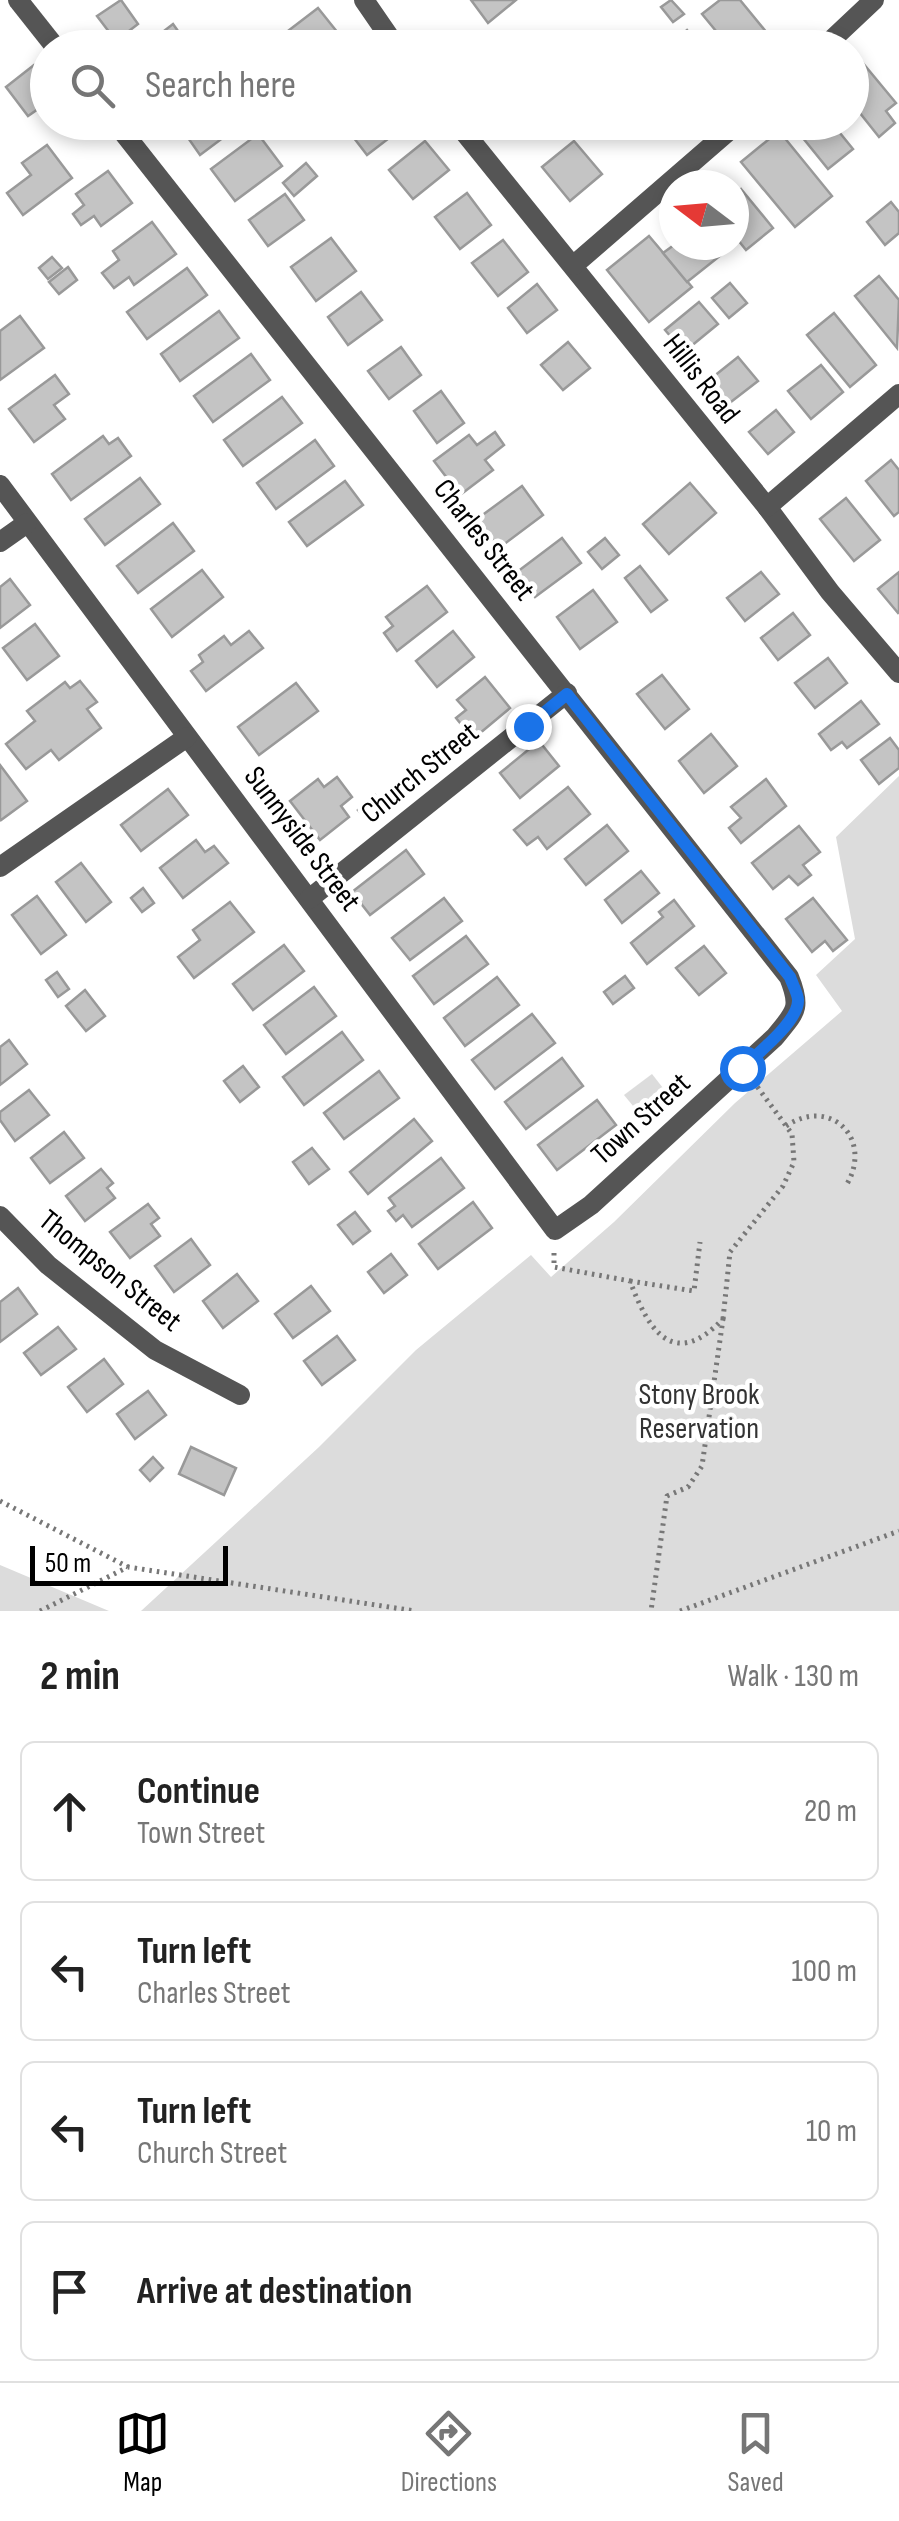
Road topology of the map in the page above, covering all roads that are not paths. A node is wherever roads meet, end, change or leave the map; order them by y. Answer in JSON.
{"nodes":[{"id":1,"x":18,"y":0,"type":"edge"},
{"id":2,"x":364,"y":0,"type":"edge"},
{"id":3,"x":874,"y":0,"type":"edge"},
{"id":4,"x":42,"y":30,"type":"edge"},
{"id":5,"x":385,"y":30,"type":"edge"},
{"id":6,"x":842,"y":30,"type":"edge"},
{"id":7,"x":129,"y":140,"type":"edge"},
{"id":8,"x":471,"y":140,"type":"edge"},
{"id":9,"x":719,"y":140,"type":"edge"},
{"id":10,"x":574,"y":265,"type":"junction"},
{"id":11,"x":899,"y":394,"type":"edge"},
{"id":12,"x":0,"y":485,"type":"edge"},
{"id":13,"x":767,"y":506,"type":"junction"},
{"id":14,"x":27,"y":523,"type":"junction"},
{"id":15,"x":0,"y":542,"type":"edge"},
{"id":16,"x":899,"y":672,"type":"edge"},
{"id":17,"x":567,"y":694,"type":"junction"},
{"id":18,"x":186,"y":737,"type":"junction"},
{"id":19,"x":0,"y":868,"type":"edge"},
{"id":20,"x":309,"y":899,"type":"junction"},
{"id":21,"x":798,"y":1000,"type":"joint"},
{"id":22,"x":0,"y":1216,"type":"edge"},
{"id":23,"x":555,"y":1230,"type":"joint"},
{"id":24,"x":240,"y":1396,"type":"dead end"}],
"edges":[{"from":1,"to":4,"type":"street"},
{"from":2,"to":5,"type":"street"},
{"from":3,"to":6,"type":"street"},
{"from":7,"to":17,"type":"street","name":"Charles Street"},
{"from":8,"to":10,"type":"street","name":"Hillis Road"},
{"from":9,"to":10,"type":"street"},
{"from":10,"to":13,"type":"street","name":"Hillis Road"},
{"from":11,"to":13,"type":"street"},
{"from":12,"to":14,"type":"street","name":"Sunnyside Street"},
{"from":13,"to":16,"type":"street","name":"Hillis Road"},
{"from":14,"to":15,"type":"street"},
{"from":14,"to":18,"type":"street","name":"Sunnyside Street"},
{"from":17,"to":20,"type":"street","name":"Church Street"},
{"from":17,"to":21,"type":"street","name":"Charles Street"},
{"from":18,"to":19,"type":"street"},
{"from":18,"to":20,"type":"street","name":"Sunnyside Street"},
{"from":20,"to":23,"type":"street","name":"Sunnyside Street"},
{"from":21,"to":23,"type":"street","name":"Town Street"},
{"from":22,"to":24,"type":"street","name":"Thompson Street"}]}
